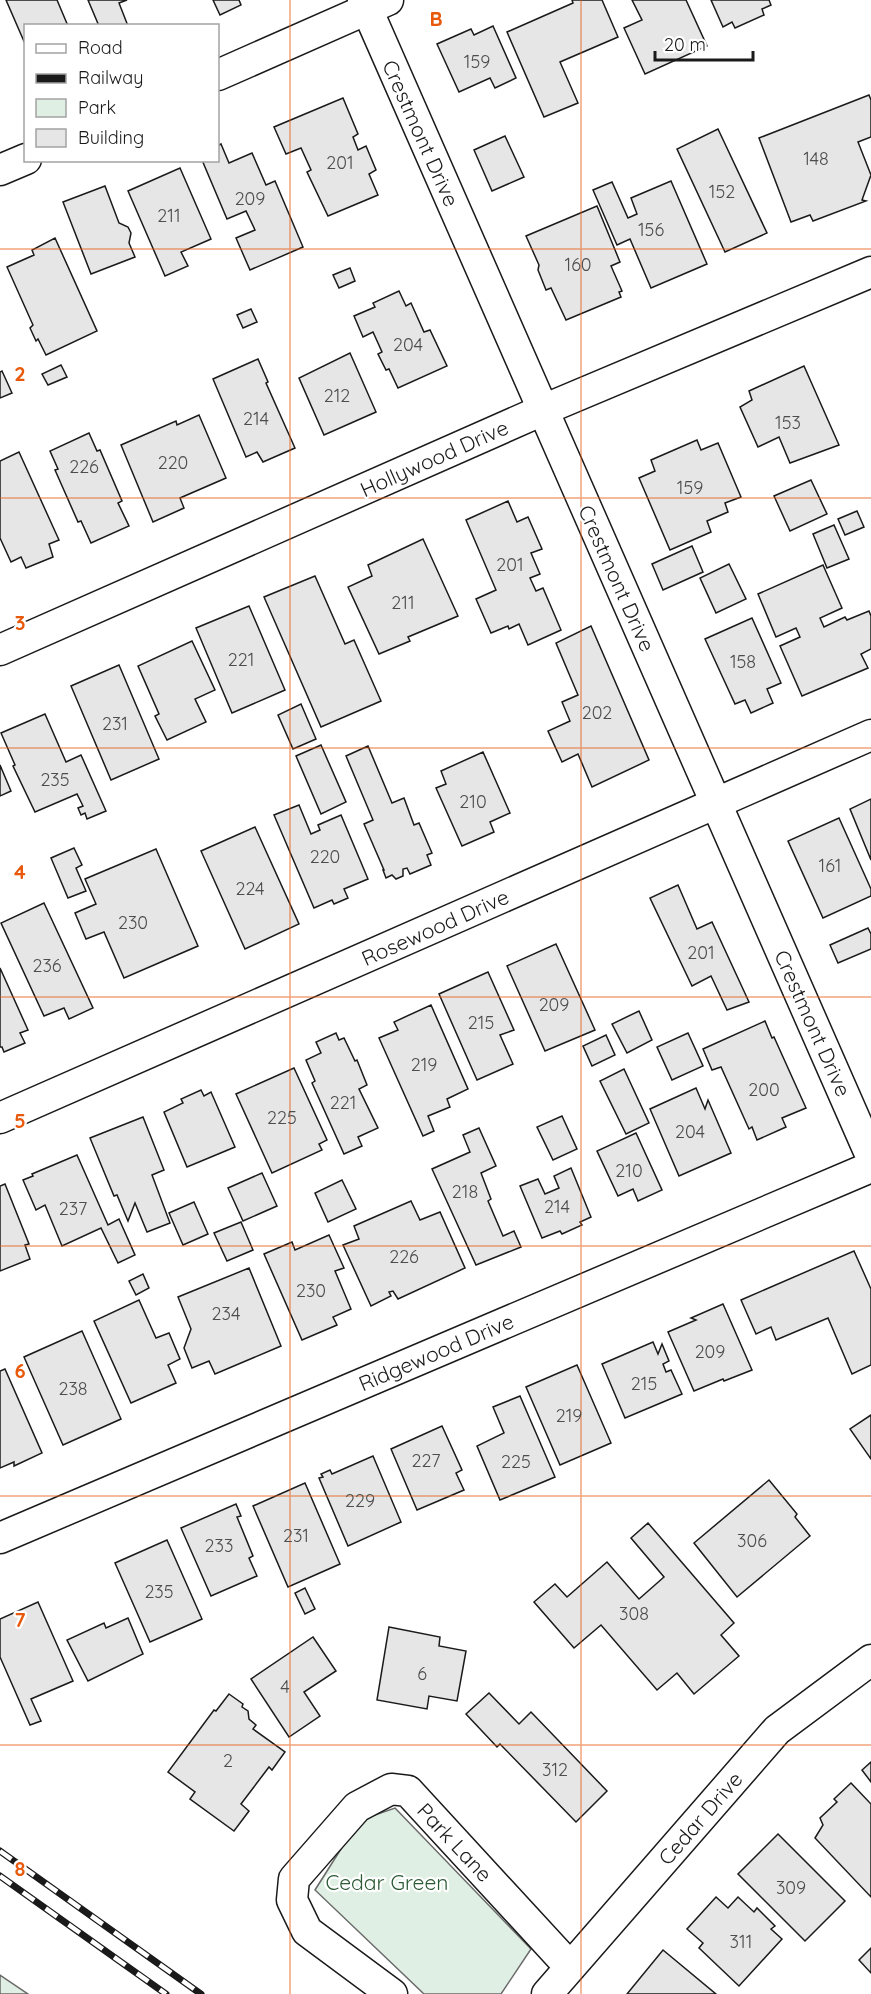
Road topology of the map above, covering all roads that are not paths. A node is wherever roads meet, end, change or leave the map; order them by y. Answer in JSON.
{"nodes":[{"id":1,"x":373,"y":3,"type":"edge"},
{"id":2,"x":219,"y":75,"type":"edge"},
{"id":3,"x":24,"y":160,"type":"edge"},
{"id":4,"x":0,"y":170,"type":"edge"},
{"id":5,"x":871,"y":272,"type":"edge"},
{"id":6,"x":543,"y":411,"type":"junction"},
{"id":7,"x":0,"y":650,"type":"edge"},
{"id":8,"x":871,"y":735,"type":"edge"},
{"id":9,"x":716,"y":803,"type":"junction"},
{"id":10,"x":0,"y":1118,"type":"edge"},
{"id":11,"x":871,"y":1156,"type":"edge"},
{"id":12,"x":871,"y":1167,"type":"edge"},
{"id":13,"x":0,"y":1538,"type":"edge"},
{"id":14,"x":871,"y":1660,"type":"edge"},
{"id":15,"x":570,"y":1967,"type":"junction"},
{"id":16,"x":392,"y":1994,"type":"edge"},
{"id":17,"x":547,"y":1994,"type":"edge"}],
"edges":[{"from":1,"to":2,"type":"street"},
{"from":1,"to":6,"type":"street","name":"Crestmont Drive"},
{"from":3,"to":4,"type":"street"},
{"from":5,"to":6,"type":"street","name":"Hollywood Drive"},
{"from":6,"to":7,"type":"street","name":"Hollywood Drive"},
{"from":6,"to":9,"type":"street","name":"Crestmont Drive"},
{"from":8,"to":9,"type":"street","name":"Rosewood Drive"},
{"from":9,"to":10,"type":"street","name":"Rosewood Drive"},
{"from":9,"to":11,"type":"street","name":"Crestmont Drive"},
{"from":12,"to":13,"type":"street","name":"Ridgewood Drive"},
{"from":14,"to":15,"type":"street","name":"Cedar Drive"},
{"from":15,"to":16,"type":"street","name":"Park Lane"},
{"from":15,"to":17,"type":"street","name":"Cedar Drive"}]}
